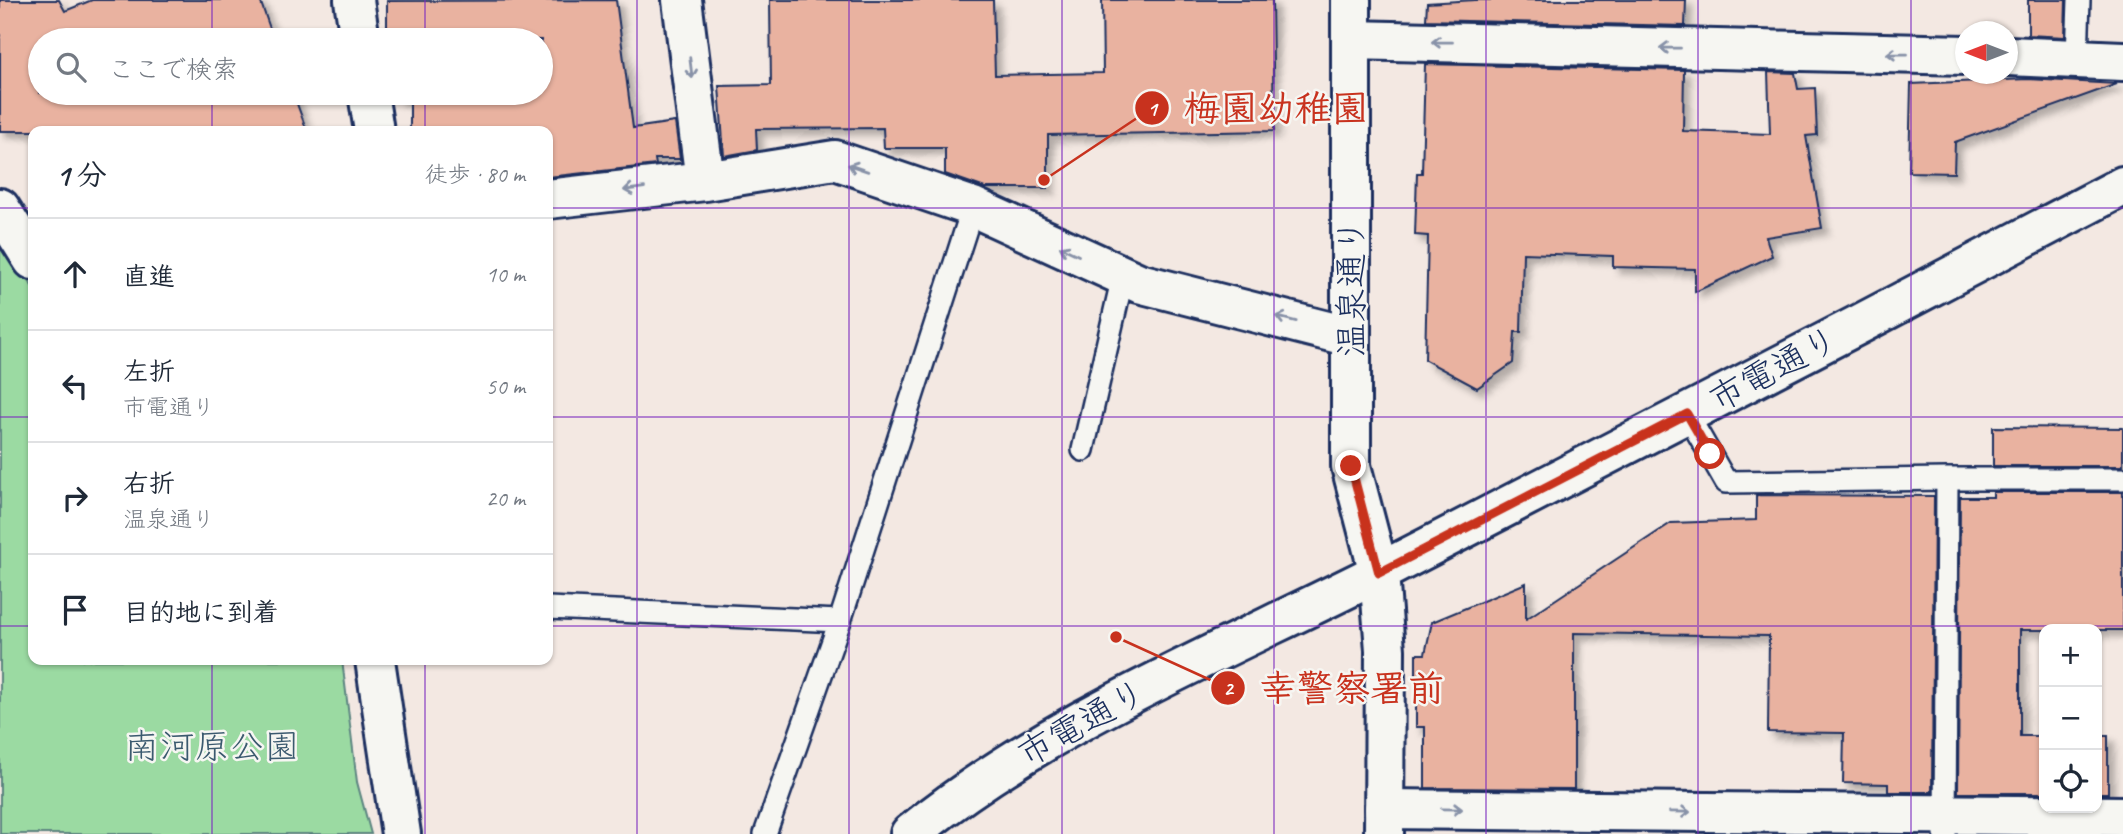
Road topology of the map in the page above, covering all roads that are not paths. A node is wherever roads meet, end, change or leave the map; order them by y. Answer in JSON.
{"nodes":[{"id":1,"x":354,"y":0,"type":"edge"},
{"id":2,"x":682,"y":0,"type":"edge"},
{"id":3,"x":1351,"y":0,"type":"edge"},
{"id":4,"x":2079,"y":0,"type":"edge"},
{"id":5,"x":358,"y":28,"type":"edge"},
{"id":6,"x":1351,"y":40,"type":"junction"},
{"id":7,"x":1955,"y":55,"type":"edge"},
{"id":8,"x":2018,"y":56,"type":"edge"},
{"id":9,"x":2077,"y":58,"type":"junction"},
{"id":10,"x":2123,"y":61,"type":"edge"},
{"id":11,"x":370,"y":105,"type":"edge"},
{"id":12,"x":373,"y":126,"type":"edge"},
{"id":13,"x":705,"y":181,"type":"junction"},
{"id":14,"x":2123,"y":186,"type":"edge"},
{"id":15,"x":553,"y":198,"type":"edge"},
{"id":16,"x":973,"y":207,"type":"junction"},
{"id":17,"x":0,"y":208,"type":"edge"},
{"id":18,"x":28,"y":252,"type":"edge"},
{"id":19,"x":1123,"y":276,"type":"junction"},
{"id":20,"x":1351,"y":337,"type":"junction"},
{"id":21,"x":1687,"y":414,"type":"junction"},
{"id":22,"x":1083,"y":450,"type":"dead end"},
{"id":23,"x":2123,"y":479,"type":"edge"},
{"id":24,"x":1947,"y":480,"type":"junction"},
{"id":25,"x":1379,"y":573,"type":"junction"},
{"id":26,"x":553,"y":608,"type":"edge"},
{"id":27,"x":840,"y":621,"type":"junction"},
{"id":28,"x":376,"y":665,"type":"edge"},
{"id":29,"x":2123,"y":816,"type":"edge"},
{"id":30,"x":1384,"y":821,"type":"edge"},
{"id":31,"x":1945,"y":824,"type":"edge"},
{"id":32,"x":401,"y":834,"type":"edge"},
{"id":33,"x":765,"y":834,"type":"edge"},
{"id":34,"x":910,"y":834,"type":"edge"}],
"edges":[{"from":1,"to":5,"type":"street"},
{"from":2,"to":13,"type":"street","one_way":true},
{"from":3,"to":6,"type":"street","name":"温泉通り"},
{"from":4,"to":9,"type":"lane"},
{"from":7,"to":6,"type":"street","one_way":true},
{"from":6,"to":20,"type":"street","name":"温泉通り"},
{"from":8,"to":9,"type":"street"},
{"from":9,"to":10,"type":"street"},
{"from":11,"to":12,"type":"street"},
{"from":13,"to":15,"type":"street","one_way":true},
{"from":16,"to":13,"type":"street","one_way":true},
{"from":14,"to":21,"type":"street","name":"市電通り"},
{"from":19,"to":16,"type":"street","one_way":true},
{"from":16,"to":27,"type":"lane"},
{"from":17,"to":18,"type":"street"},
{"from":20,"to":19,"type":"street","one_way":true},
{"from":19,"to":22,"type":"lane"},
{"from":20,"to":25,"type":"street","name":"温泉通り"},
{"from":21,"to":24,"type":"lane"},
{"from":21,"to":25,"type":"street","name":"市電通り"},
{"from":23,"to":24,"type":"lane"},
{"from":24,"to":31,"type":"lane"},
{"from":25,"to":30,"type":"street","name":"温泉通り"},
{"from":25,"to":34,"type":"street","name":"市電通り"},
{"from":26,"to":27,"type":"lane"},
{"from":27,"to":33,"type":"lane"},
{"from":28,"to":32,"type":"street"},
{"from":29,"to":31,"type":"street"},
{"from":30,"to":31,"type":"street","one_way":true}]}
